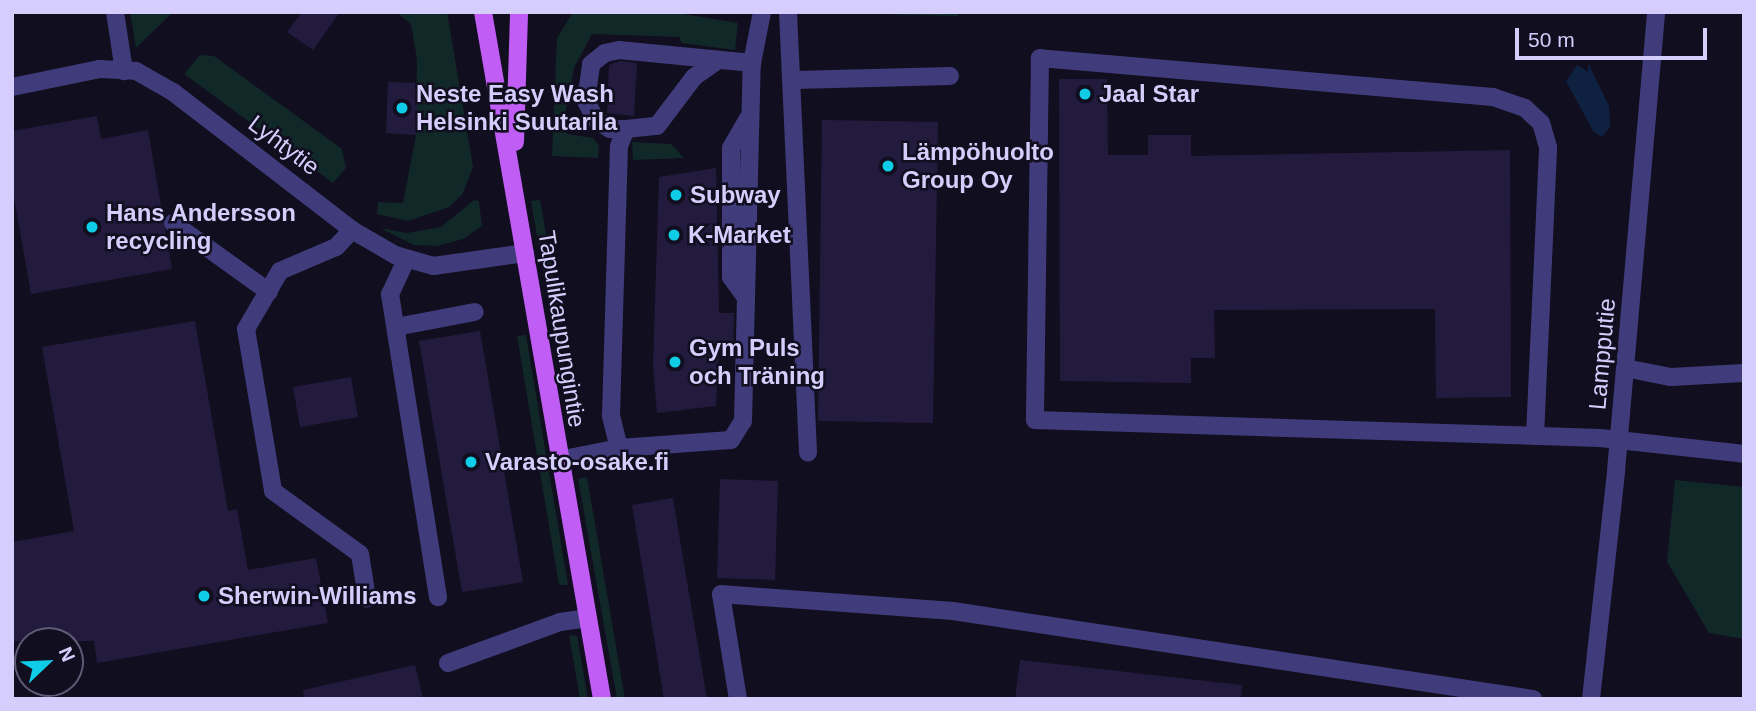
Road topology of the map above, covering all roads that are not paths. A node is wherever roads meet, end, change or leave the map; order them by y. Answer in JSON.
{"nodes":[{"id":1,"x":115,"y":12,"type":"edge"},
{"id":2,"x":483,"y":12,"type":"edge"},
{"id":3,"x":519,"y":12,"type":"edge"},
{"id":4,"x":762,"y":12,"type":"edge"},
{"id":5,"x":788,"y":12,"type":"edge"},
{"id":6,"x":1656,"y":12,"type":"edge"},
{"id":7,"x":717,"y":61,"type":"junction"},
{"id":8,"x":752,"y":63,"type":"junction"},
{"id":9,"x":124,"y":71,"type":"junction"},
{"id":10,"x":950,"y":76,"type":"dead end"},
{"id":11,"x":795,"y":80,"type":"junction"},
{"id":12,"x":12,"y":87,"type":"edge"},
{"id":13,"x":748,"y":118,"type":"junction"},
{"id":14,"x":626,"y":129,"type":"junction"},
{"id":15,"x":514,"y":174,"type":"junction"},
{"id":16,"x":734,"y":207,"type":"junction"},
{"id":17,"x":173,"y":223,"type":"dead end"},
{"id":18,"x":352,"y":230,"type":"junction"},
{"id":19,"x":745,"y":230,"type":"junction"},
{"id":20,"x":525,"y":253,"type":"junction"},
{"id":21,"x":406,"y":260,"type":"junction"},
{"id":22,"x":269,"y":292,"type":"junction"},
{"id":23,"x":744,"y":295,"type":"junction"},
{"id":24,"x":475,"y":312,"type":"dead end"},
{"id":25,"x":396,"y":327,"type":"junction"},
{"id":26,"x":1625,"y":368,"type":"junction"},
{"id":27,"x":1743,"y":371,"type":"edge"},
{"id":28,"x":1535,"y":436,"type":"junction"},
{"id":29,"x":1619,"y":439,"type":"junction"},
{"id":30,"x":618,"y":448,"type":"junction"},
{"id":31,"x":808,"y":453,"type":"dead end"},
{"id":32,"x":1744,"y":454,"type":"edge"},
{"id":33,"x":559,"y":460,"type":"junction"},
{"id":34,"x":438,"y":597,"type":"dead end"},
{"id":35,"x":367,"y":598,"type":"dead end"},
{"id":36,"x":587,"y":618,"type":"junction"},
{"id":37,"x":449,"y":663,"type":"dead end"},
{"id":38,"x":1441,"y":692,"type":"edge"},
{"id":39,"x":602,"y":699,"type":"edge"},
{"id":40,"x":738,"y":699,"type":"edge"},
{"id":41,"x":1533,"y":699,"type":"edge"},
{"id":42,"x":1591,"y":699,"type":"edge"}],
"edges":[{"from":1,"to":9,"type":"street"},
{"from":2,"to":15,"type":"main road","name":"Tapulikaupungintie"},
{"from":3,"to":15,"type":"main road","name":"Tapulikaupungintie"},
{"from":4,"to":8,"type":"street"},
{"from":5,"to":11,"type":"street"},
{"from":6,"to":26,"type":"street","name":"Lampputie"},
{"from":7,"to":8,"type":"street"},
{"from":7,"to":14,"type":"street"},
{"from":7,"to":14,"type":"street"},
{"from":8,"to":13,"type":"street"},
{"from":9,"to":12,"type":"street","name":"Lyhtytie"},
{"from":9,"to":18,"type":"street","name":"Lyhtytie"},
{"from":10,"to":11,"type":"street"},
{"from":11,"to":31,"type":"street"},
{"from":13,"to":16,"type":"street"},
{"from":13,"to":19,"type":"street"},
{"from":14,"to":30,"type":"street"},
{"from":15,"to":20,"type":"main road","name":"Tapulikaupungintie"},
{"from":16,"to":19,"type":"street"},
{"from":16,"to":23,"type":"street"},
{"from":17,"to":22,"type":"street"},
{"from":18,"to":21,"type":"street","name":"Lyhtytie"},
{"from":18,"to":22,"type":"street"},
{"from":19,"to":23,"type":"street"},
{"from":20,"to":21,"type":"street","name":"Lyhtytie"},
{"from":20,"to":33,"type":"main road","name":"Tapulikaupungintie"},
{"from":21,"to":25,"type":"street"},
{"from":22,"to":35,"type":"street"},
{"from":23,"to":30,"type":"street"},
{"from":24,"to":25,"type":"street"},
{"from":25,"to":34,"type":"street"},
{"from":26,"to":27,"type":"street"},
{"from":26,"to":29,"type":"street","name":"Lampputie"},
{"from":28,"to":28,"type":"street"},
{"from":28,"to":29,"type":"street"},
{"from":29,"to":32,"type":"street"},
{"from":29,"to":42,"type":"street","name":"Lampputie"},
{"from":30,"to":33,"type":"street"},
{"from":33,"to":36,"type":"main road","name":"Tapulikaupungintie"},
{"from":36,"to":37,"type":"street"},
{"from":36,"to":39,"type":"main road","name":"Tapulikaupungintie"},
{"from":38,"to":40,"type":"street"},
{"from":38,"to":41,"type":"street"}]}
